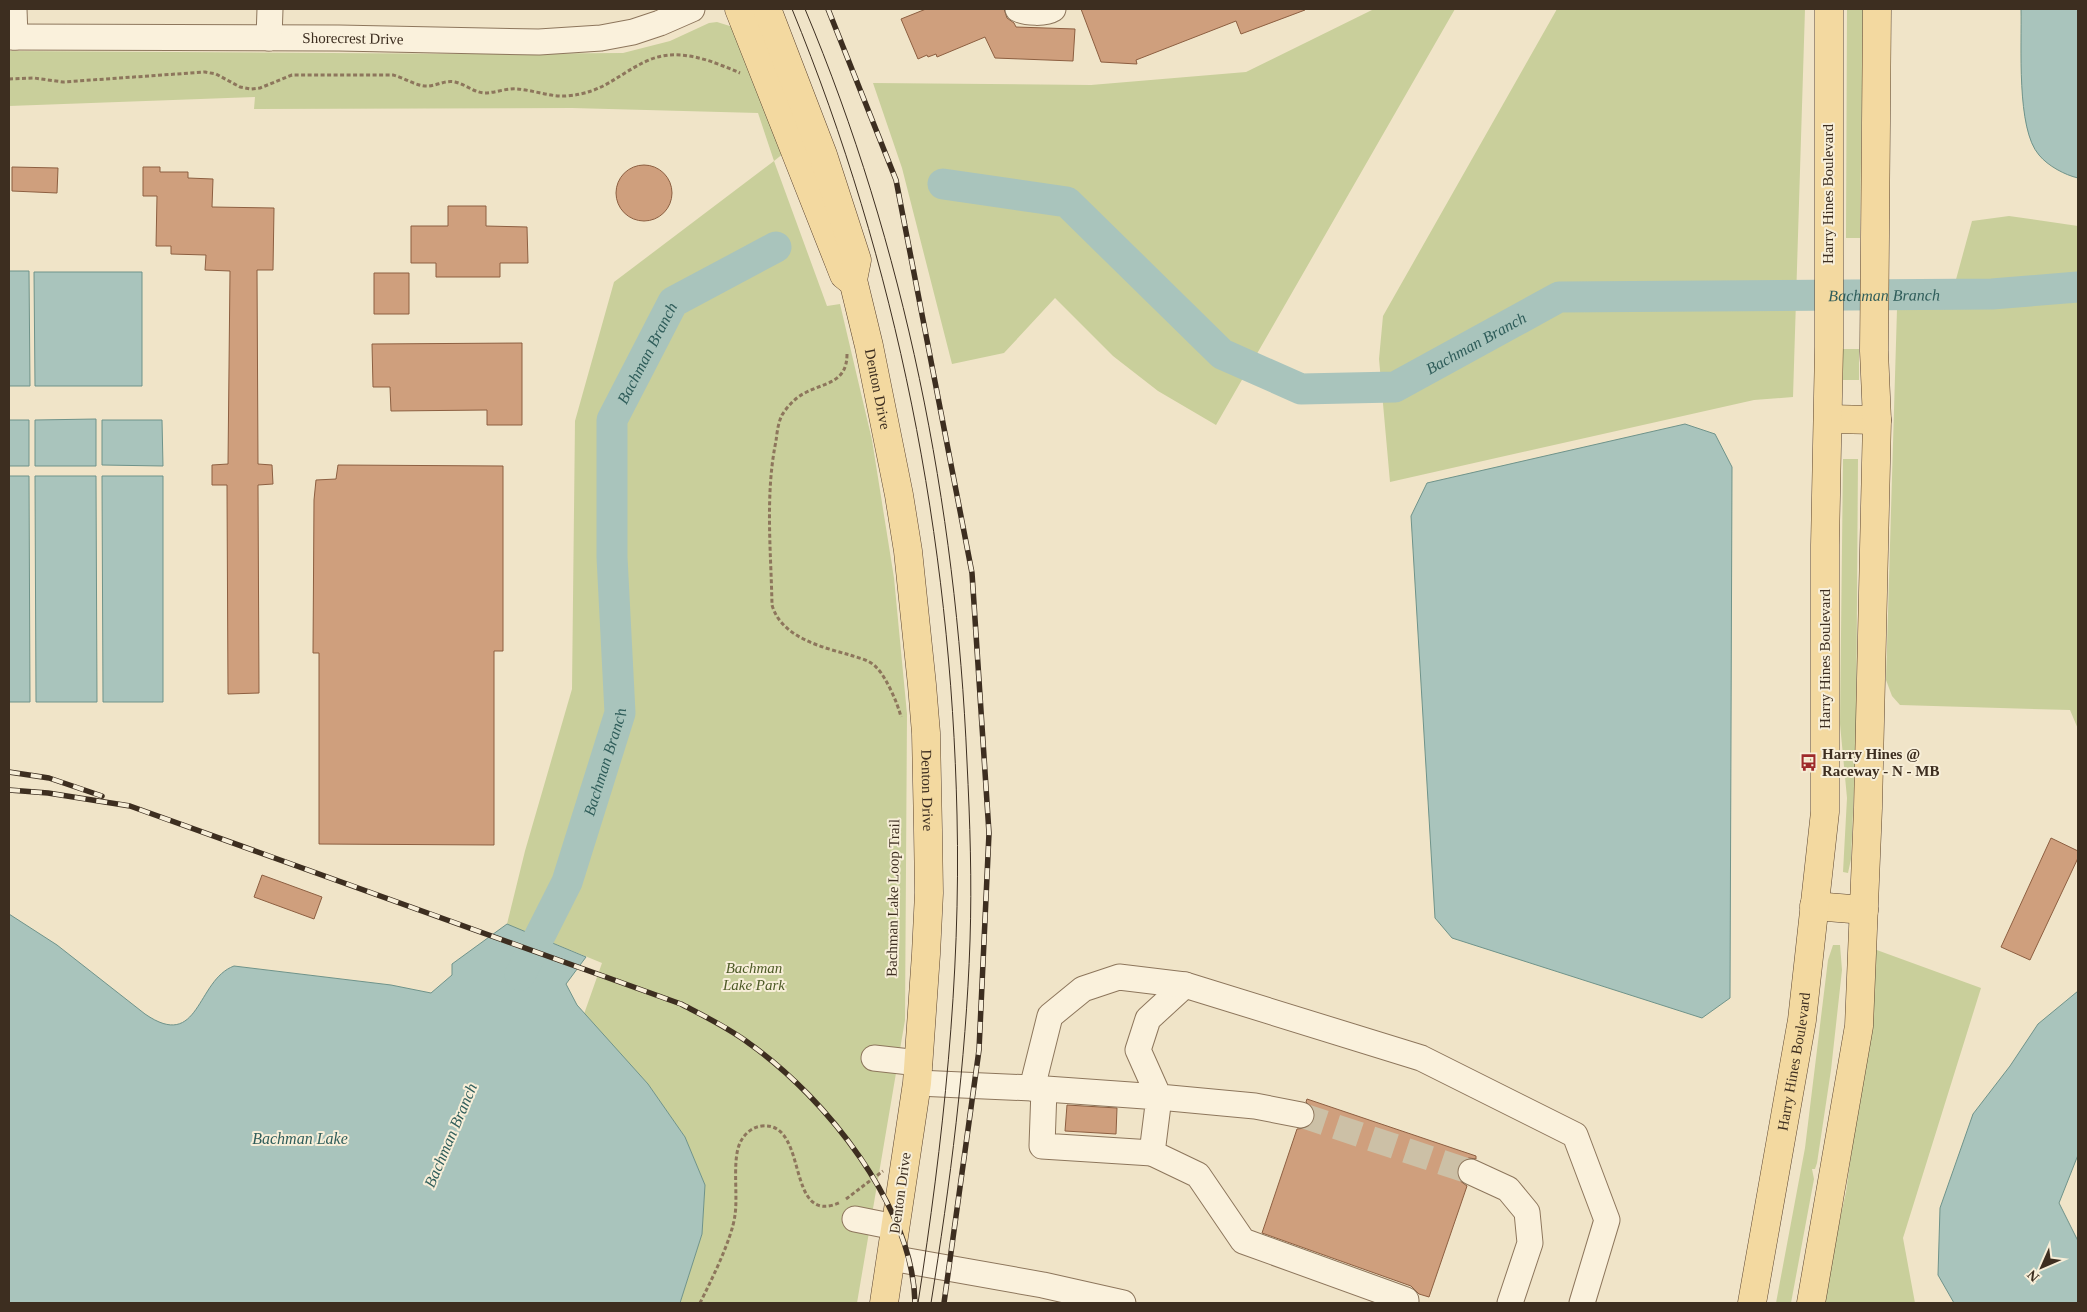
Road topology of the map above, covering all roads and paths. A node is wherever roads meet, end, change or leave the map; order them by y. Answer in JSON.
{"nodes":[{"id":1,"x":14,"y":9,"type":"edge"},
{"id":2,"x":270,"y":9,"type":"edge"},
{"id":3,"x":692,"y":9,"type":"edge"},
{"id":4,"x":738,"y":9,"type":"edge"},
{"id":5,"x":768,"y":9,"type":"edge"},
{"id":6,"x":1018,"y":9,"type":"edge"},
{"id":7,"x":1053,"y":9,"type":"edge"},
{"id":8,"x":1829,"y":9,"type":"edge"},
{"id":9,"x":1877,"y":9,"type":"edge"},
{"id":10,"x":12,"y":37,"type":"edge"},
{"id":11,"x":269,"y":38,"type":"junction"},
{"id":12,"x":746,"y":78,"type":"dead end"},
{"id":13,"x":9,"y":79,"type":"edge"},
{"id":14,"x":811,"y":160,"type":"junction"},
{"id":15,"x":858,"y":348,"type":"junction"},
{"id":16,"x":1828,"y":419,"type":"junction"},
{"id":17,"x":1877,"y":420,"type":"junction"},
{"id":18,"x":902,"y":724,"type":"dead end"},
{"id":19,"x":1814,"y":906,"type":"junction"},
{"id":20,"x":1864,"y":910,"type":"junction"},
{"id":21,"x":1185,"y":986,"type":"junction"},
{"id":22,"x":874,"y":1058,"type":"dead end"},
{"id":23,"x":918,"y":1073,"type":"junction"},
{"id":24,"x":1038,"y":1088,"type":"junction"},
{"id":25,"x":1158,"y":1097,"type":"junction"},
{"id":26,"x":1302,"y":1115,"type":"tunnel mouth"},
{"id":27,"x":1152,"y":1153,"type":"junction"},
{"id":28,"x":884,"y":1170,"type":"dead end"},
{"id":29,"x":1471,"y":1172,"type":"tunnel mouth"},
{"id":30,"x":856,"y":1219,"type":"dead end"},
{"id":31,"x":895,"y":1227,"type":"junction"},
{"id":32,"x":891,"y":1258,"type":"junction"},
{"id":33,"x":700,"y":1303,"type":"edge"},
{"id":34,"x":884,"y":1303,"type":"edge"},
{"id":35,"x":1120,"y":1303,"type":"edge"},
{"id":36,"x":1406,"y":1303,"type":"edge"},
{"id":37,"x":1510,"y":1303,"type":"edge"},
{"id":38,"x":1582,"y":1303,"type":"edge"},
{"id":39,"x":1752,"y":1303,"type":"edge"},
{"id":40,"x":1811,"y":1303,"type":"edge"}],
"edges":[{"from":1,"to":10,"type":"street"},
{"from":2,"to":11,"type":"street"},
{"from":3,"to":11,"type":"street","name":"Shorecrest Drive"},
{"from":4,"to":14,"type":"main road","name":"Denton Drive"},
{"from":5,"to":14,"type":"main road","name":"Denton Drive"},
{"from":6,"to":7,"type":"street"},
{"from":8,"to":16,"type":"main road","name":"Harry Hines Boulevard"},
{"from":9,"to":17,"type":"main road"},
{"from":10,"to":11,"type":"street","name":"Shorecrest Drive"},
{"from":12,"to":13,"type":"path"},
{"from":14,"to":15,"type":"main road","name":"Denton Drive"},
{"from":15,"to":18,"type":"path"},
{"from":15,"to":23,"type":"main road","name":"Denton Drive"},
{"from":16,"to":17,"type":"main road"},
{"from":16,"to":19,"type":"main road","name":"Harry Hines Boulevard"},
{"from":17,"to":20,"type":"main road"},
{"from":19,"to":20,"type":"main road"},
{"from":19,"to":39,"type":"main road","name":"Harry Hines Boulevard"},
{"from":20,"to":40,"type":"main road"},
{"from":21,"to":24,"type":"street"},
{"from":21,"to":25,"type":"street"},
{"from":21,"to":38,"type":"street"},
{"from":22,"to":23,"type":"street"},
{"from":23,"to":24,"type":"street"},
{"from":23,"to":31,"type":"main road","name":"Denton Drive"},
{"from":24,"to":25,"type":"street"},
{"from":24,"to":27,"type":"street"},
{"from":25,"to":26,"type":"street"},
{"from":25,"to":27,"type":"street"},
{"from":27,"to":36,"type":"street"},
{"from":28,"to":33,"type":"path"},
{"from":29,"to":37,"type":"street"},
{"from":30,"to":31,"type":"street"},
{"from":31,"to":32,"type":"main road","name":"Denton Drive"},
{"from":32,"to":34,"type":"main road","name":"Denton Drive"},
{"from":32,"to":35,"type":"street"}]}
